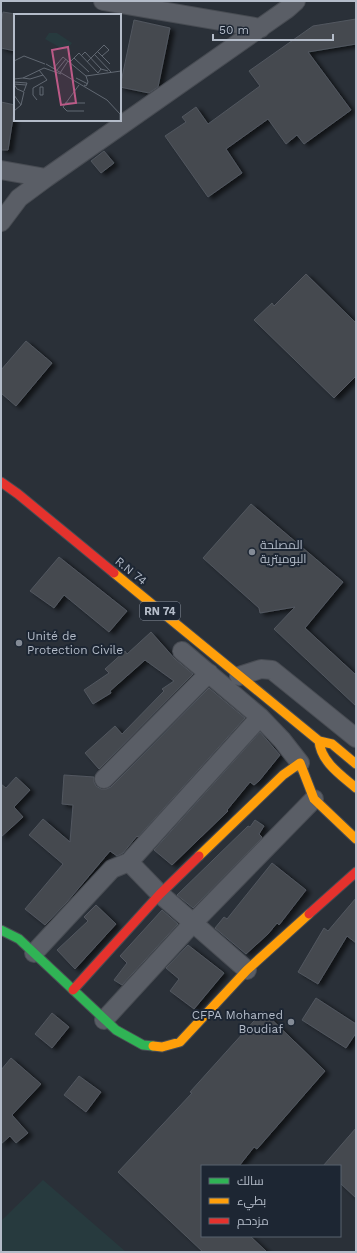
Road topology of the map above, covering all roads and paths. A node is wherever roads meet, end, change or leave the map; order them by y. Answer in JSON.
{"nodes":[{"id":1,"x":103,"y":1,"type":"edge"},
{"id":2,"x":296,"y":1,"type":"edge"},
{"id":3,"x":261,"y":28,"type":"junction"},
{"id":4,"x":1,"y":170,"type":"edge"},
{"id":5,"x":46,"y":178,"type":"junction"},
{"id":6,"x":1,"y":222,"type":"edge"},
{"id":7,"x":1,"y":482,"type":"edge"},
{"id":8,"x":182,"y":651,"type":"dead end"},
{"id":9,"x":209,"y":673,"type":"junction"},
{"id":10,"x":239,"y":676,"type":"junction"},
{"id":11,"x":260,"y":716,"type":"junction"},
{"id":12,"x":328,"y":716,"type":"junction"},
{"id":13,"x":314,"y":738,"type":"junction"},
{"id":14,"x":356,"y":738,"type":"edge"},
{"id":15,"x":300,"y":763,"type":"junction"},
{"id":16,"x":356,"y":764,"type":"edge"},
{"id":17,"x":104,"y":778,"type":"dead end"},
{"id":18,"x":356,"y":788,"type":"edge"},
{"id":19,"x":314,"y":799,"type":"junction"},
{"id":20,"x":356,"y":839,"type":"edge"},
{"id":21,"x":129,"y":862,"type":"junction"},
{"id":22,"x":356,"y":872,"type":"edge"},
{"id":23,"x":160,"y":894,"type":"junction"},
{"id":24,"x":193,"y":923,"type":"junction"},
{"id":25,"x":1,"y":930,"type":"edge"},
{"id":26,"x":34,"y":953,"type":"junction"},
{"id":27,"x":247,"y":970,"type":"junction"},
{"id":28,"x":73,"y":990,"type":"junction"},
{"id":29,"x":104,"y":1020,"type":"junction"}],
"edges":[{"from":1,"to":3,"type":"street"},
{"from":2,"to":3,"type":"street"},
{"from":3,"to":5,"type":"street"},
{"from":4,"to":5,"type":"street"},
{"from":5,"to":6,"type":"street"},
{"from":7,"to":10,"type":"street","name":"R.N 74","number":"RN 74"},
{"from":8,"to":9,"type":"street"},
{"from":9,"to":11,"type":"street"},
{"from":9,"to":17,"type":"street"},
{"from":10,"to":12,"type":"street"},
{"from":10,"to":13,"type":"street","name":"R.N 74","number":"RN 74"},
{"from":11,"to":15,"type":"street"},
{"from":11,"to":21,"type":"street"},
{"from":12,"to":13,"type":"street"},
{"from":12,"to":14,"type":"street"},
{"from":13,"to":16,"type":"street","name":"R.N 74","number":"RN 74"},
{"from":13,"to":18,"type":"street"},
{"from":15,"to":19,"type":"street"},
{"from":15,"to":23,"type":"street"},
{"from":19,"to":20,"type":"street"},
{"from":19,"to":24,"type":"street"},
{"from":21,"to":23,"type":"street"},
{"from":21,"to":26,"type":"street"},
{"from":22,"to":27,"type":"street"},
{"from":23,"to":24,"type":"street"},
{"from":23,"to":28,"type":"street"},
{"from":24,"to":27,"type":"street"},
{"from":24,"to":29,"type":"street"},
{"from":25,"to":26,"type":"street"},
{"from":26,"to":28,"type":"street"},
{"from":27,"to":29,"type":"street"},
{"from":28,"to":29,"type":"street"}]}
